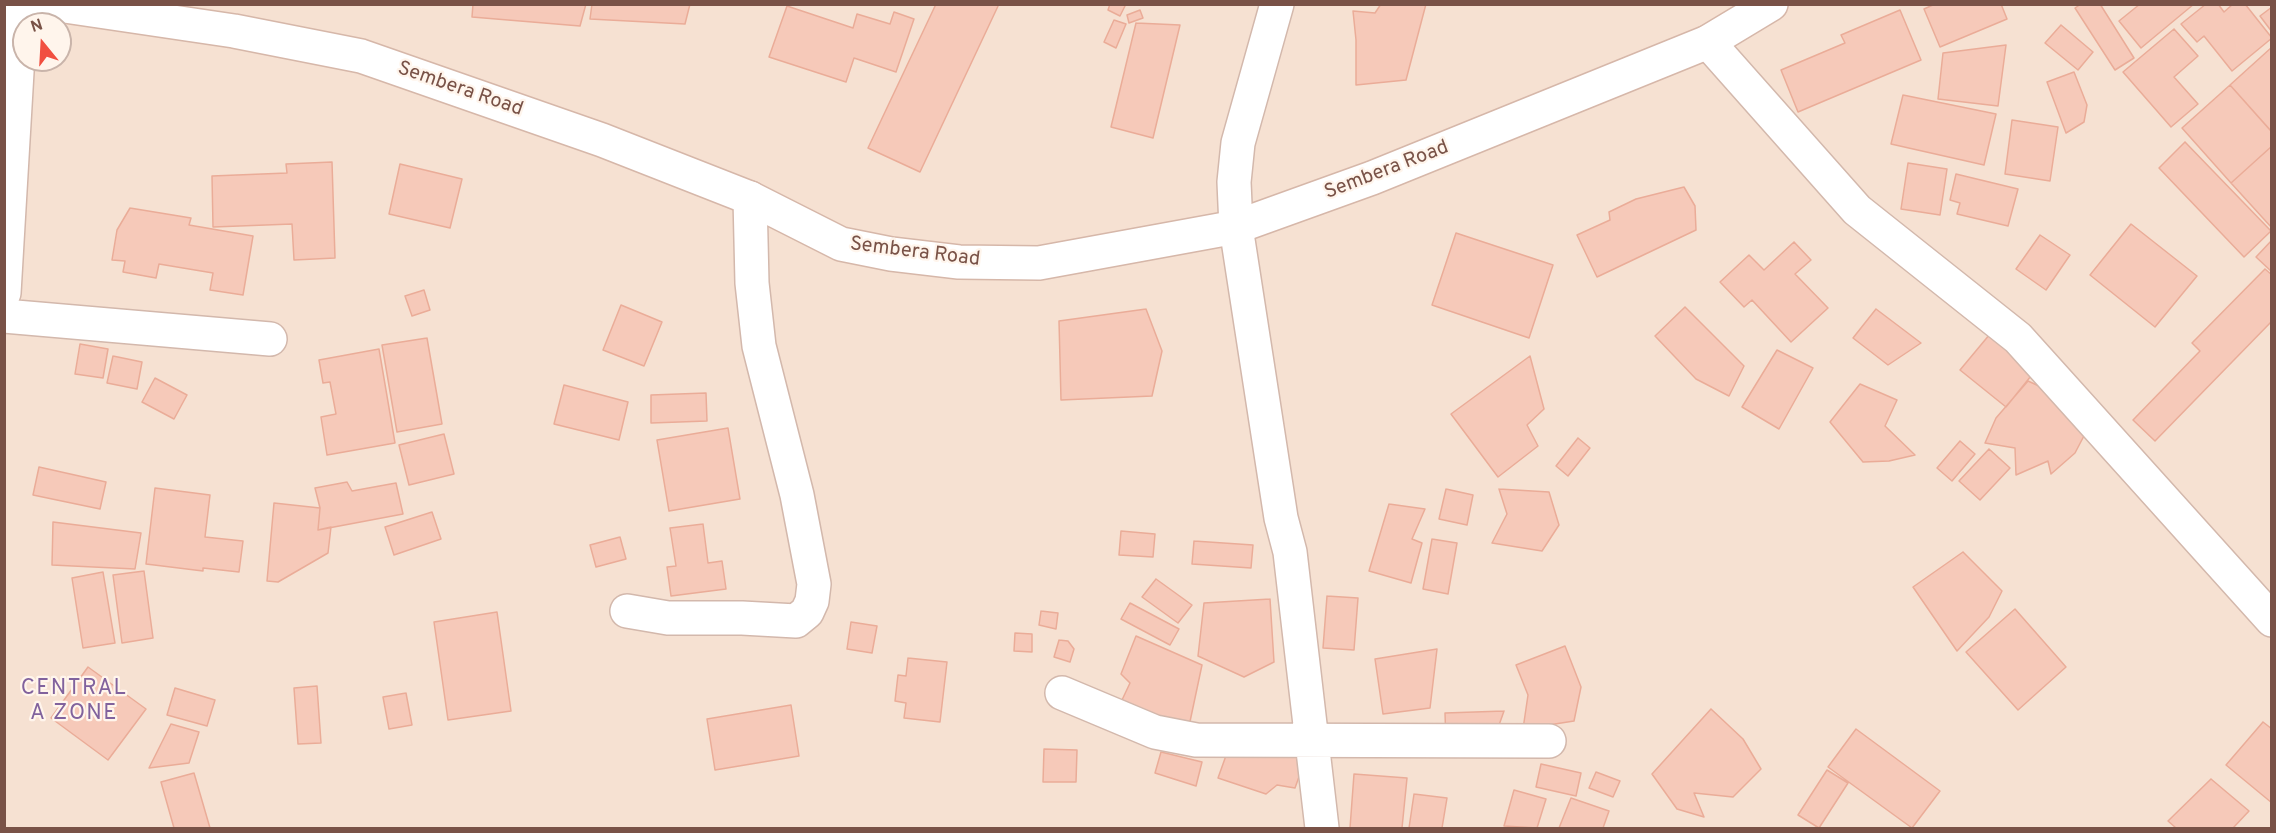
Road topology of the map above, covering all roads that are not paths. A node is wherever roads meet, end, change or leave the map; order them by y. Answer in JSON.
{"nodes":[{"id":1,"x":21,"y":4,"type":"edge"},
{"id":2,"x":51,"y":4,"type":"edge"},
{"id":3,"x":1277,"y":4,"type":"edge"},
{"id":4,"x":1771,"y":4,"type":"edge"},
{"id":5,"x":1708,"y":42,"type":"junction"},
{"id":6,"x":750,"y":198,"type":"junction"},
{"id":7,"x":1236,"y":227,"type":"junction"},
{"id":8,"x":4,"y":293,"type":"edge"},
{"id":9,"x":4,"y":316,"type":"edge"},
{"id":10,"x":270,"y":339,"type":"dead end"},
{"id":11,"x":627,"y":611,"type":"dead end"},
{"id":12,"x":2271,"y":620,"type":"edge"},
{"id":13,"x":1062,"y":693,"type":"dead end"},
{"id":14,"x":1313,"y":739,"type":"junction"},
{"id":15,"x":1550,"y":741,"type":"dead end"},
{"id":16,"x":1322,"y":828,"type":"edge"}],
"edges":[{"from":1,"to":8,"type":"street"},
{"from":2,"to":6,"type":"street","name":"Sembera Road"},
{"from":3,"to":7,"type":"street"},
{"from":4,"to":5,"type":"street","name":"Sembera Road"},
{"from":5,"to":7,"type":"street","name":"Sembera Road"},
{"from":5,"to":12,"type":"street"},
{"from":6,"to":7,"type":"street","name":"Sembera Road"},
{"from":6,"to":11,"type":"street"},
{"from":7,"to":14,"type":"street"},
{"from":9,"to":10,"type":"street"},
{"from":13,"to":14,"type":"street"},
{"from":14,"to":15,"type":"street"},
{"from":14,"to":16,"type":"street"}]}
